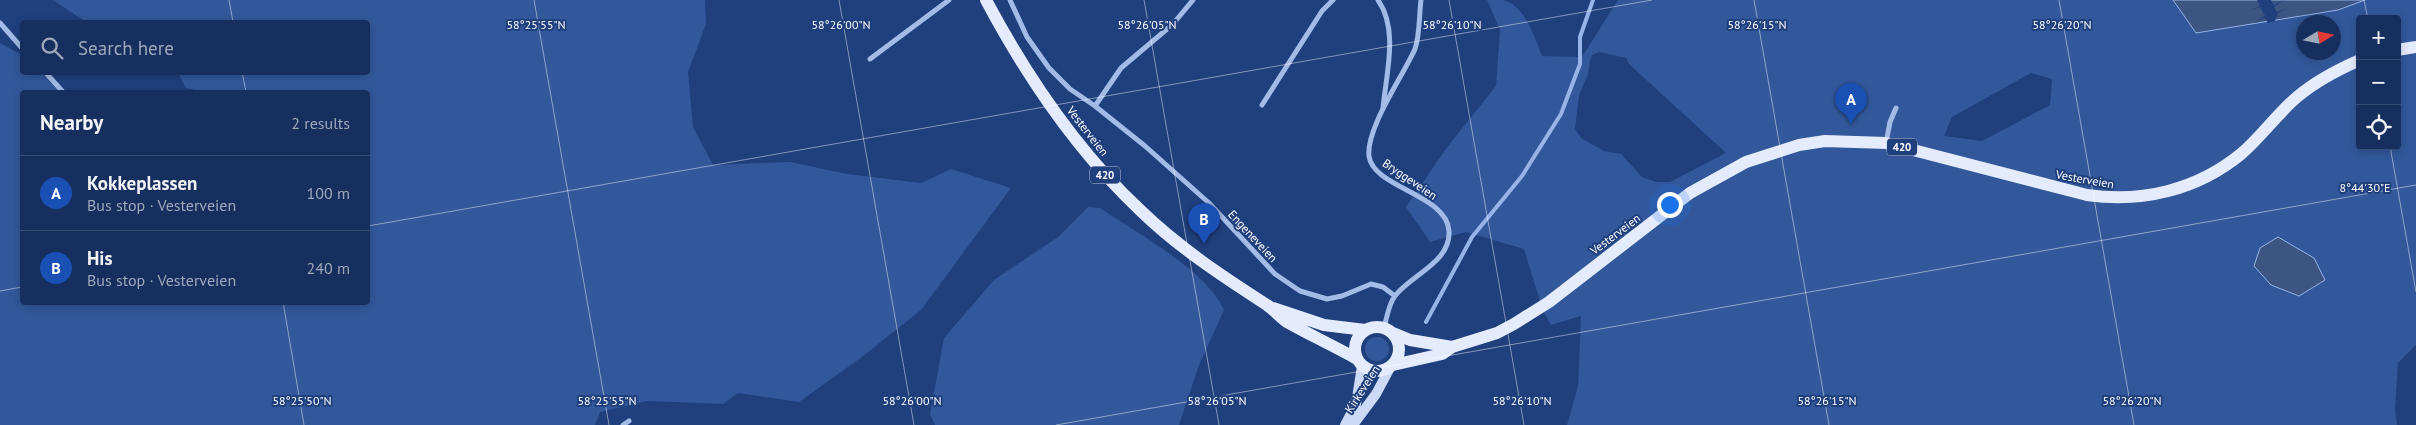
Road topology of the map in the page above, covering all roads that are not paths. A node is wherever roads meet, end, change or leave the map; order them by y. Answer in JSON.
{"nodes":[{"id":1,"x":949,"y":0,"type":"edge"},
{"id":2,"x":986,"y":0,"type":"edge"},
{"id":3,"x":1010,"y":0,"type":"edge"},
{"id":4,"x":1193,"y":0,"type":"edge"},
{"id":5,"x":1333,"y":0,"type":"edge"},
{"id":6,"x":1378,"y":0,"type":"edge"},
{"id":7,"x":1421,"y":0,"type":"edge"},
{"id":8,"x":0,"y":23,"type":"edge"},
{"id":9,"x":20,"y":46,"type":"edge"},
{"id":10,"x":2416,"y":47,"type":"edge"},
{"id":11,"x":2401,"y":49,"type":"edge"},
{"id":12,"x":870,"y":59,"type":"dead end"},
{"id":13,"x":2356,"y":62,"type":"edge"},
{"id":14,"x":48,"y":75,"type":"edge"},
{"id":15,"x":61,"y":90,"type":"edge"},
{"id":16,"x":1262,"y":105,"type":"dead end"},
{"id":17,"x":1095,"y":106,"type":"junction"},
{"id":18,"x":1896,"y":108,"type":"dead end"},
{"id":19,"x":1383,"y":112,"type":"junction"},
{"id":20,"x":1886,"y":143,"type":"junction"},
{"id":21,"x":1395,"y":296,"type":"junction"},
{"id":22,"x":1269,"y":307,"type":"junction"},
{"id":23,"x":1365,"y":330,"type":"junction"},
{"id":24,"x":1389,"y":331,"type":"junction"},
{"id":25,"x":1452,"y":347,"type":"junction"},
{"id":26,"x":1360,"y":362,"type":"junction"},
{"id":27,"x":1392,"y":366,"type":"junction"},
{"id":28,"x":629,"y":421,"type":"dead end"},
{"id":29,"x":623,"y":425,"type":"edge"},
{"id":30,"x":1345,"y":425,"type":"edge"},
{"id":31,"x":1353,"y":425,"type":"edge"}],
"edges":[{"from":1,"to":12,"type":"street"},
{"from":2,"to":22,"type":"main road","name":"Vesterveien","number":"420"},
{"from":3,"to":17,"type":"street","name":"Engeneveien"},
{"from":4,"to":17,"type":"street"},
{"from":5,"to":16,"type":"street"},
{"from":6,"to":19,"type":"street","name":"Bryggeveien"},
{"from":7,"to":19,"type":"street","name":"Bryggeveien"},
{"from":8,"to":9,"type":"street"},
{"from":10,"to":11,"type":"main road"},
{"from":13,"to":20,"type":"main road","name":"Vesterveien","number":"420"},
{"from":14,"to":15,"type":"street"},
{"from":17,"to":21,"type":"street","name":"Engeneveien"},
{"from":18,"to":20,"type":"street"},
{"from":19,"to":21,"type":"street","name":"Bryggeveien"},
{"from":20,"to":25,"type":"main road","name":"Vesterveien","number":"420"},
{"from":21,"to":24,"type":"street","name":"Bryggeveien"},
{"from":22,"to":23,"type":"main road","name":"Vesterveien","number":"420"},
{"from":22,"to":26,"type":"main road","name":"Vesterveien","number":"420"},
{"from":23,"to":24,"type":"main road","number":"420"},
{"from":23,"to":26,"type":"main road"},
{"from":24,"to":25,"type":"main road","name":"Vesterveien","number":"420"},
{"from":24,"to":27,"type":"main road"},
{"from":25,"to":27,"type":"main road","name":"Vesterveien","number":"420"},
{"from":26,"to":27,"type":"main road","number":"420"},
{"from":26,"to":30,"type":"main road","name":"Kirkeveien"},
{"from":27,"to":31,"type":"main road","name":"Kirkeveien"},
{"from":28,"to":29,"type":"street"}]}
